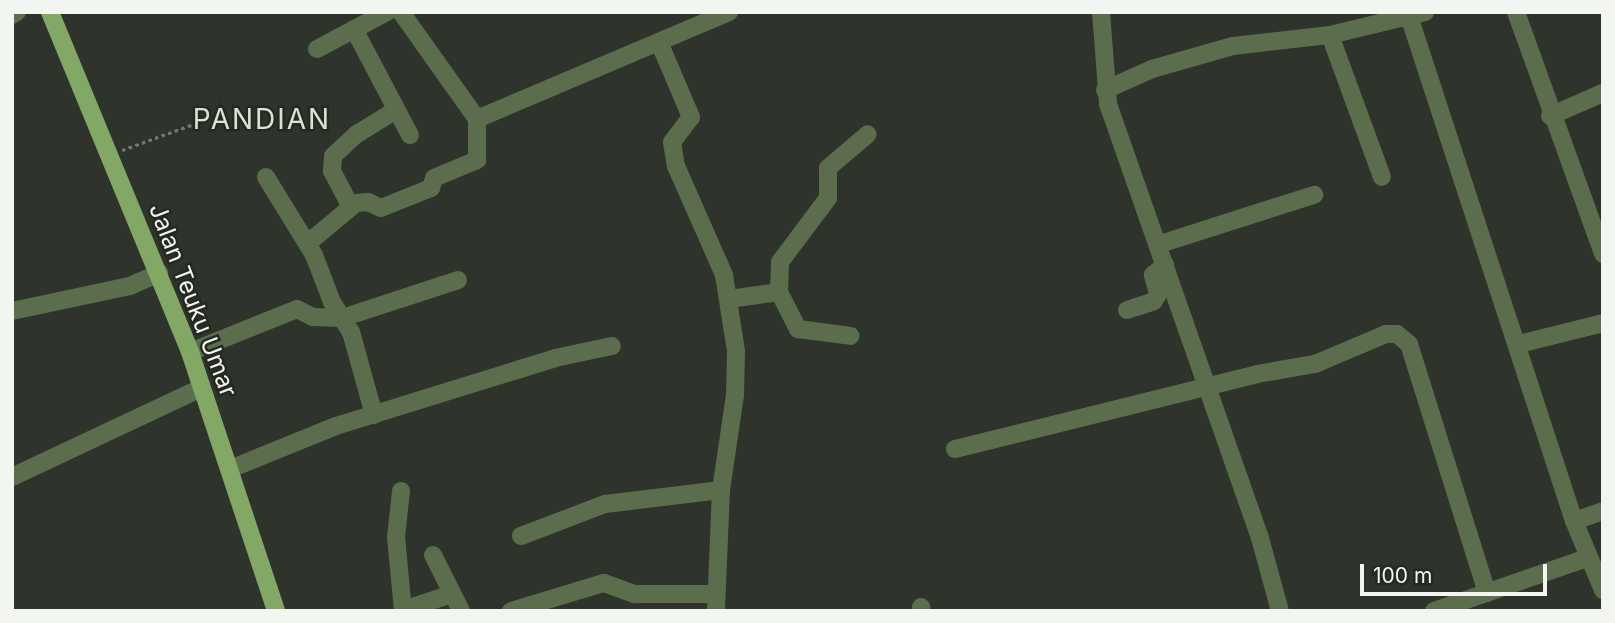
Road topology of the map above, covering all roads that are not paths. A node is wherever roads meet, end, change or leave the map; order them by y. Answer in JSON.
{"nodes":[{"id":1,"x":17,"y":12,"type":"edge"},
{"id":2,"x":50,"y":12,"type":"edge"},
{"id":3,"x":387,"y":12,"type":"edge"},
{"id":4,"x":401,"y":12,"type":"edge"},
{"id":5,"x":729,"y":12,"type":"edge"},
{"id":6,"x":1101,"y":12,"type":"edge"},
{"id":7,"x":1516,"y":12,"type":"edge"},
{"id":8,"x":1417,"y":14,"type":"edge"},
{"id":9,"x":12,"y":15,"type":"edge"},
{"id":10,"x":354,"y":29,"type":"junction"},
{"id":11,"x":1330,"y":34,"type":"junction"},
{"id":12,"x":659,"y":42,"type":"junction"},
{"id":13,"x":317,"y":49,"type":"dead end"},
{"id":14,"x":1105,"y":90,"type":"junction"},
{"id":15,"x":1603,"y":93,"type":"edge"},
{"id":16,"x":396,"y":110,"type":"junction"},
{"id":17,"x":1550,"y":116,"type":"junction"},
{"id":18,"x":477,"y":119,"type":"junction"},
{"id":19,"x":868,"y":134,"type":"dead end"},
{"id":20,"x":410,"y":135,"type":"dead end"},
{"id":21,"x":266,"y":177,"type":"dead end"},
{"id":22,"x":1382,"y":177,"type":"dead end"},
{"id":23,"x":1314,"y":195,"type":"dead end"},
{"id":24,"x":351,"y":207,"type":"junction"},
{"id":25,"x":308,"y":243,"type":"junction"},
{"id":26,"x":1160,"y":244,"type":"junction"},
{"id":27,"x":1603,"y":254,"type":"edge"},
{"id":28,"x":1165,"y":265,"type":"junction"},
{"id":29,"x":159,"y":273,"type":"junction"},
{"id":30,"x":458,"y":280,"type":"dead end"},
{"id":31,"x":779,"y":292,"type":"junction"},
{"id":32,"x":729,"y":299,"type":"junction"},
{"id":33,"x":1127,"y":310,"type":"dead end"},
{"id":34,"x":12,"y":311,"type":"edge"},
{"id":35,"x":342,"y":318,"type":"junction"},
{"id":36,"x":1603,"y":323,"type":"edge"},
{"id":37,"x":850,"y":336,"type":"dead end"},
{"id":38,"x":1519,"y":344,"type":"junction"},
{"id":39,"x":612,"y":346,"type":"dead end"},
{"id":40,"x":190,"y":352,"type":"junction"},
{"id":41,"x":201,"y":388,"type":"junction"},
{"id":42,"x":1205,"y":388,"type":"junction"},
{"id":43,"x":374,"y":415,"type":"junction"},
{"id":44,"x":955,"y":449,"type":"dead end"},
{"id":45,"x":230,"y":469,"type":"junction"},
{"id":46,"x":12,"y":477,"type":"edge"},
{"id":47,"x":721,"y":490,"type":"junction"},
{"id":48,"x":401,"y":491,"type":"dead end"},
{"id":49,"x":1603,"y":512,"type":"edge"},
{"id":50,"x":1574,"y":521,"type":"junction"},
{"id":51,"x":522,"y":536,"type":"dead end"},
{"id":52,"x":433,"y":555,"type":"dead end"},
{"id":53,"x":1587,"y":558,"type":"junction"},
{"id":54,"x":1603,"y":590,"type":"edge"},
{"id":55,"x":1487,"y":593,"type":"junction"},
{"id":56,"x":452,"y":594,"type":"junction"},
{"id":57,"x":716,"y":602,"type":"edge"},
{"id":58,"x":276,"y":611,"type":"edge"},
{"id":59,"x":403,"y":611,"type":"edge"},
{"id":60,"x":461,"y":611,"type":"edge"},
{"id":61,"x":511,"y":611,"type":"edge"},
{"id":62,"x":1280,"y":611,"type":"edge"},
{"id":63,"x":1434,"y":611,"type":"edge"}],
"edges":[{"from":1,"to":9,"type":"street"},
{"from":2,"to":29,"type":"main road","name":"Jalan Teuku Umar"},
{"from":3,"to":10,"type":"street"},
{"from":4,"to":18,"type":"street"},
{"from":5,"to":12,"type":"street"},
{"from":6,"to":14,"type":"street"},
{"from":7,"to":17,"type":"street"},
{"from":8,"to":11,"type":"street"},
{"from":8,"to":38,"type":"street"},
{"from":10,"to":13,"type":"street"},
{"from":10,"to":16,"type":"street"},
{"from":11,"to":14,"type":"street"},
{"from":11,"to":22,"type":"street"},
{"from":12,"to":18,"type":"street"},
{"from":12,"to":32,"type":"street"},
{"from":14,"to":26,"type":"street"},
{"from":15,"to":17,"type":"street"},
{"from":16,"to":20,"type":"street"},
{"from":16,"to":24,"type":"street"},
{"from":17,"to":27,"type":"street"},
{"from":18,"to":24,"type":"street"},
{"from":19,"to":31,"type":"street"},
{"from":21,"to":25,"type":"street"},
{"from":23,"to":26,"type":"street"},
{"from":24,"to":25,"type":"street"},
{"from":25,"to":35,"type":"street"},
{"from":26,"to":28,"type":"street"},
{"from":28,"to":33,"type":"street"},
{"from":28,"to":42,"type":"street"},
{"from":29,"to":34,"type":"street"},
{"from":29,"to":40,"type":"main road","name":"Jalan Teuku Umar"},
{"from":30,"to":35,"type":"street"},
{"from":31,"to":32,"type":"street"},
{"from":31,"to":37,"type":"street"},
{"from":32,"to":47,"type":"street"},
{"from":35,"to":40,"type":"street"},
{"from":35,"to":43,"type":"street"},
{"from":36,"to":38,"type":"street"},
{"from":38,"to":50,"type":"street"},
{"from":39,"to":43,"type":"street"},
{"from":40,"to":41,"type":"main road","name":"Jalan Teuku Umar"},
{"from":41,"to":45,"type":"main road","name":"Jalan Teuku Umar"},
{"from":41,"to":46,"type":"street"},
{"from":42,"to":44,"type":"street"},
{"from":42,"to":55,"type":"street"},
{"from":42,"to":62,"type":"street"},
{"from":43,"to":45,"type":"street"},
{"from":45,"to":58,"type":"main road","name":"Jalan Teuku Umar"},
{"from":47,"to":51,"type":"street"},
{"from":47,"to":57,"type":"street"},
{"from":48,"to":59,"type":"street"},
{"from":49,"to":50,"type":"street"},
{"from":50,"to":53,"type":"street"},
{"from":52,"to":56,"type":"street"},
{"from":53,"to":54,"type":"street"},
{"from":53,"to":55,"type":"street"},
{"from":55,"to":63,"type":"street"},
{"from":56,"to":59,"type":"street"},
{"from":56,"to":60,"type":"street"},
{"from":57,"to":61,"type":"street"}]}
